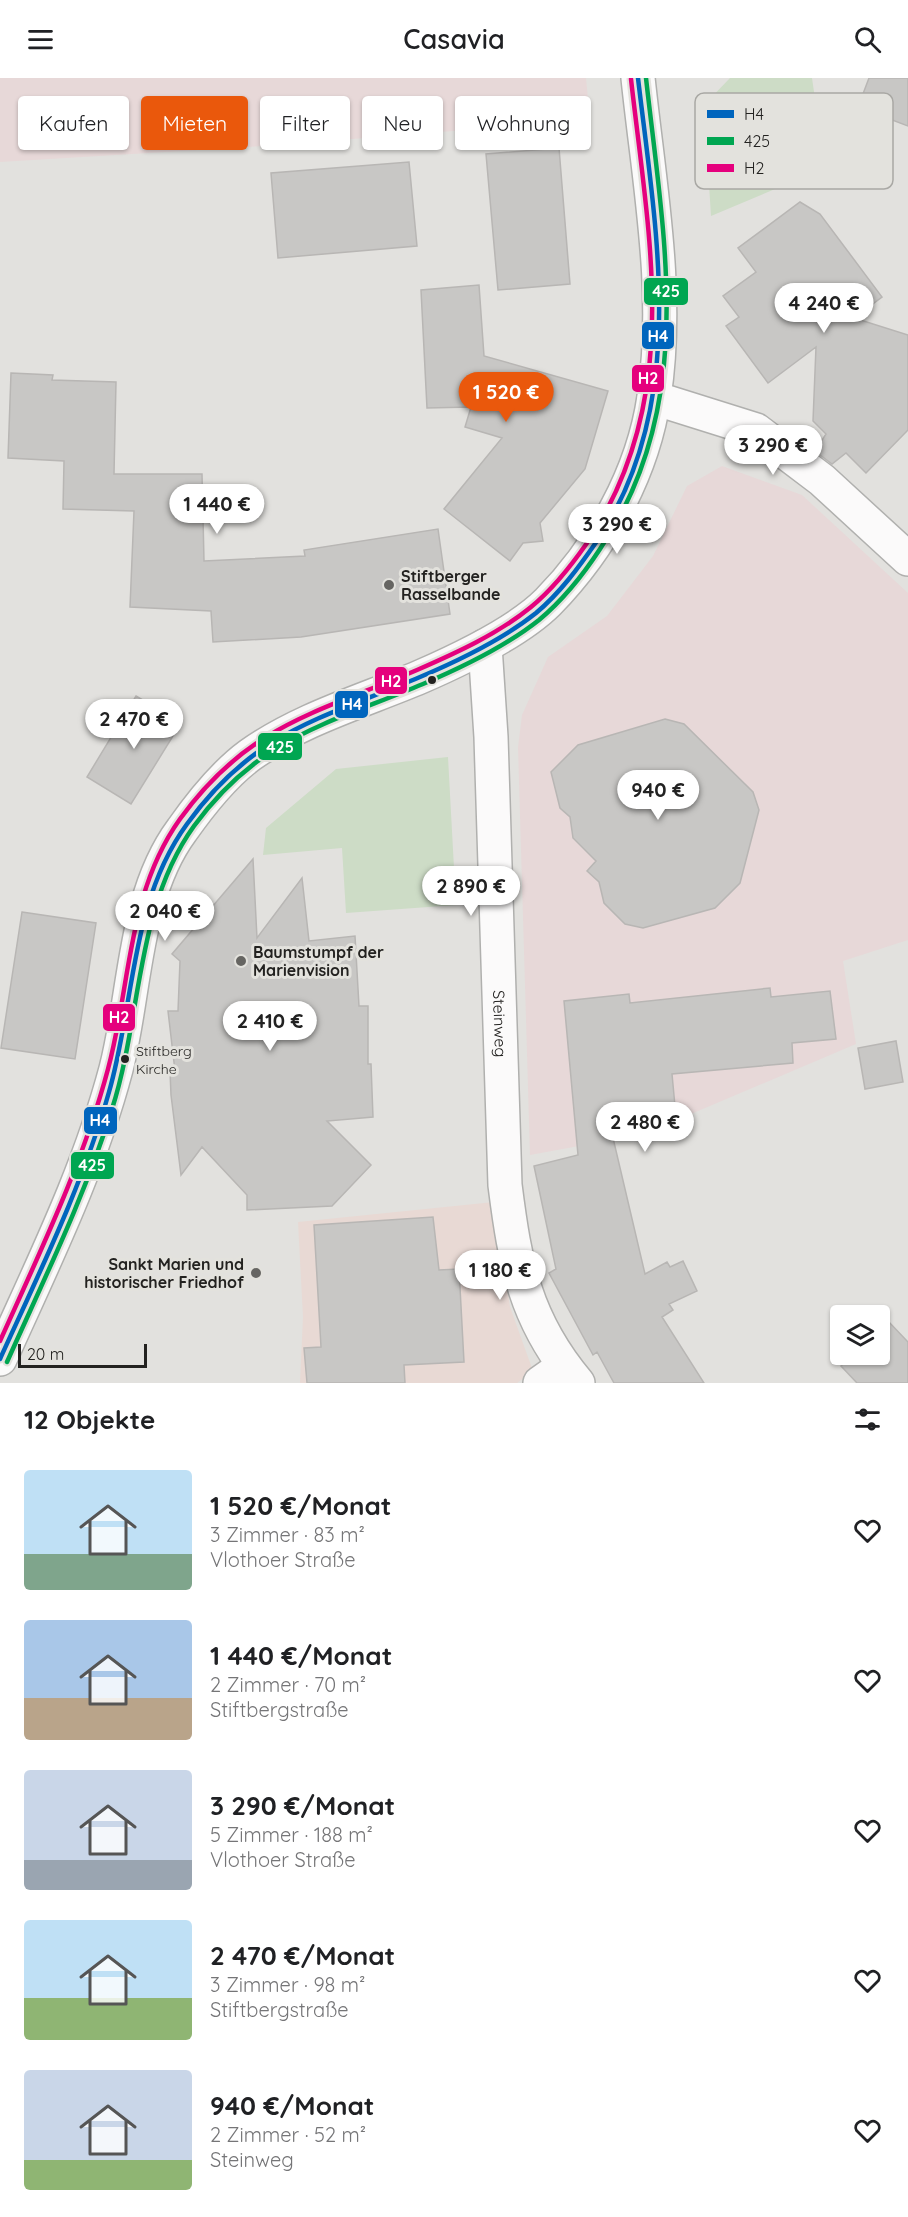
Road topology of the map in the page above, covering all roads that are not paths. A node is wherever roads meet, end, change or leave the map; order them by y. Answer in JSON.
{"nodes":[{"id":1,"x":638,"y":78,"type":"edge"},
{"id":2,"x":654,"y":398,"type":"junction"},
{"id":3,"x":908,"y":559,"type":"edge"},
{"id":4,"x":485,"y":646,"type":"junction"},
{"id":5,"x":0,"y":1359,"type":"edge"},
{"id":6,"x":560,"y":1377,"type":"edge"}],
"edges":[{"from":1,"to":2,"type":"street"},
{"from":2,"to":3,"type":"street"},
{"from":2,"to":4,"type":"street"},
{"from":4,"to":5,"type":"street"},
{"from":4,"to":6,"type":"street","name":"Steinweg"}]}
